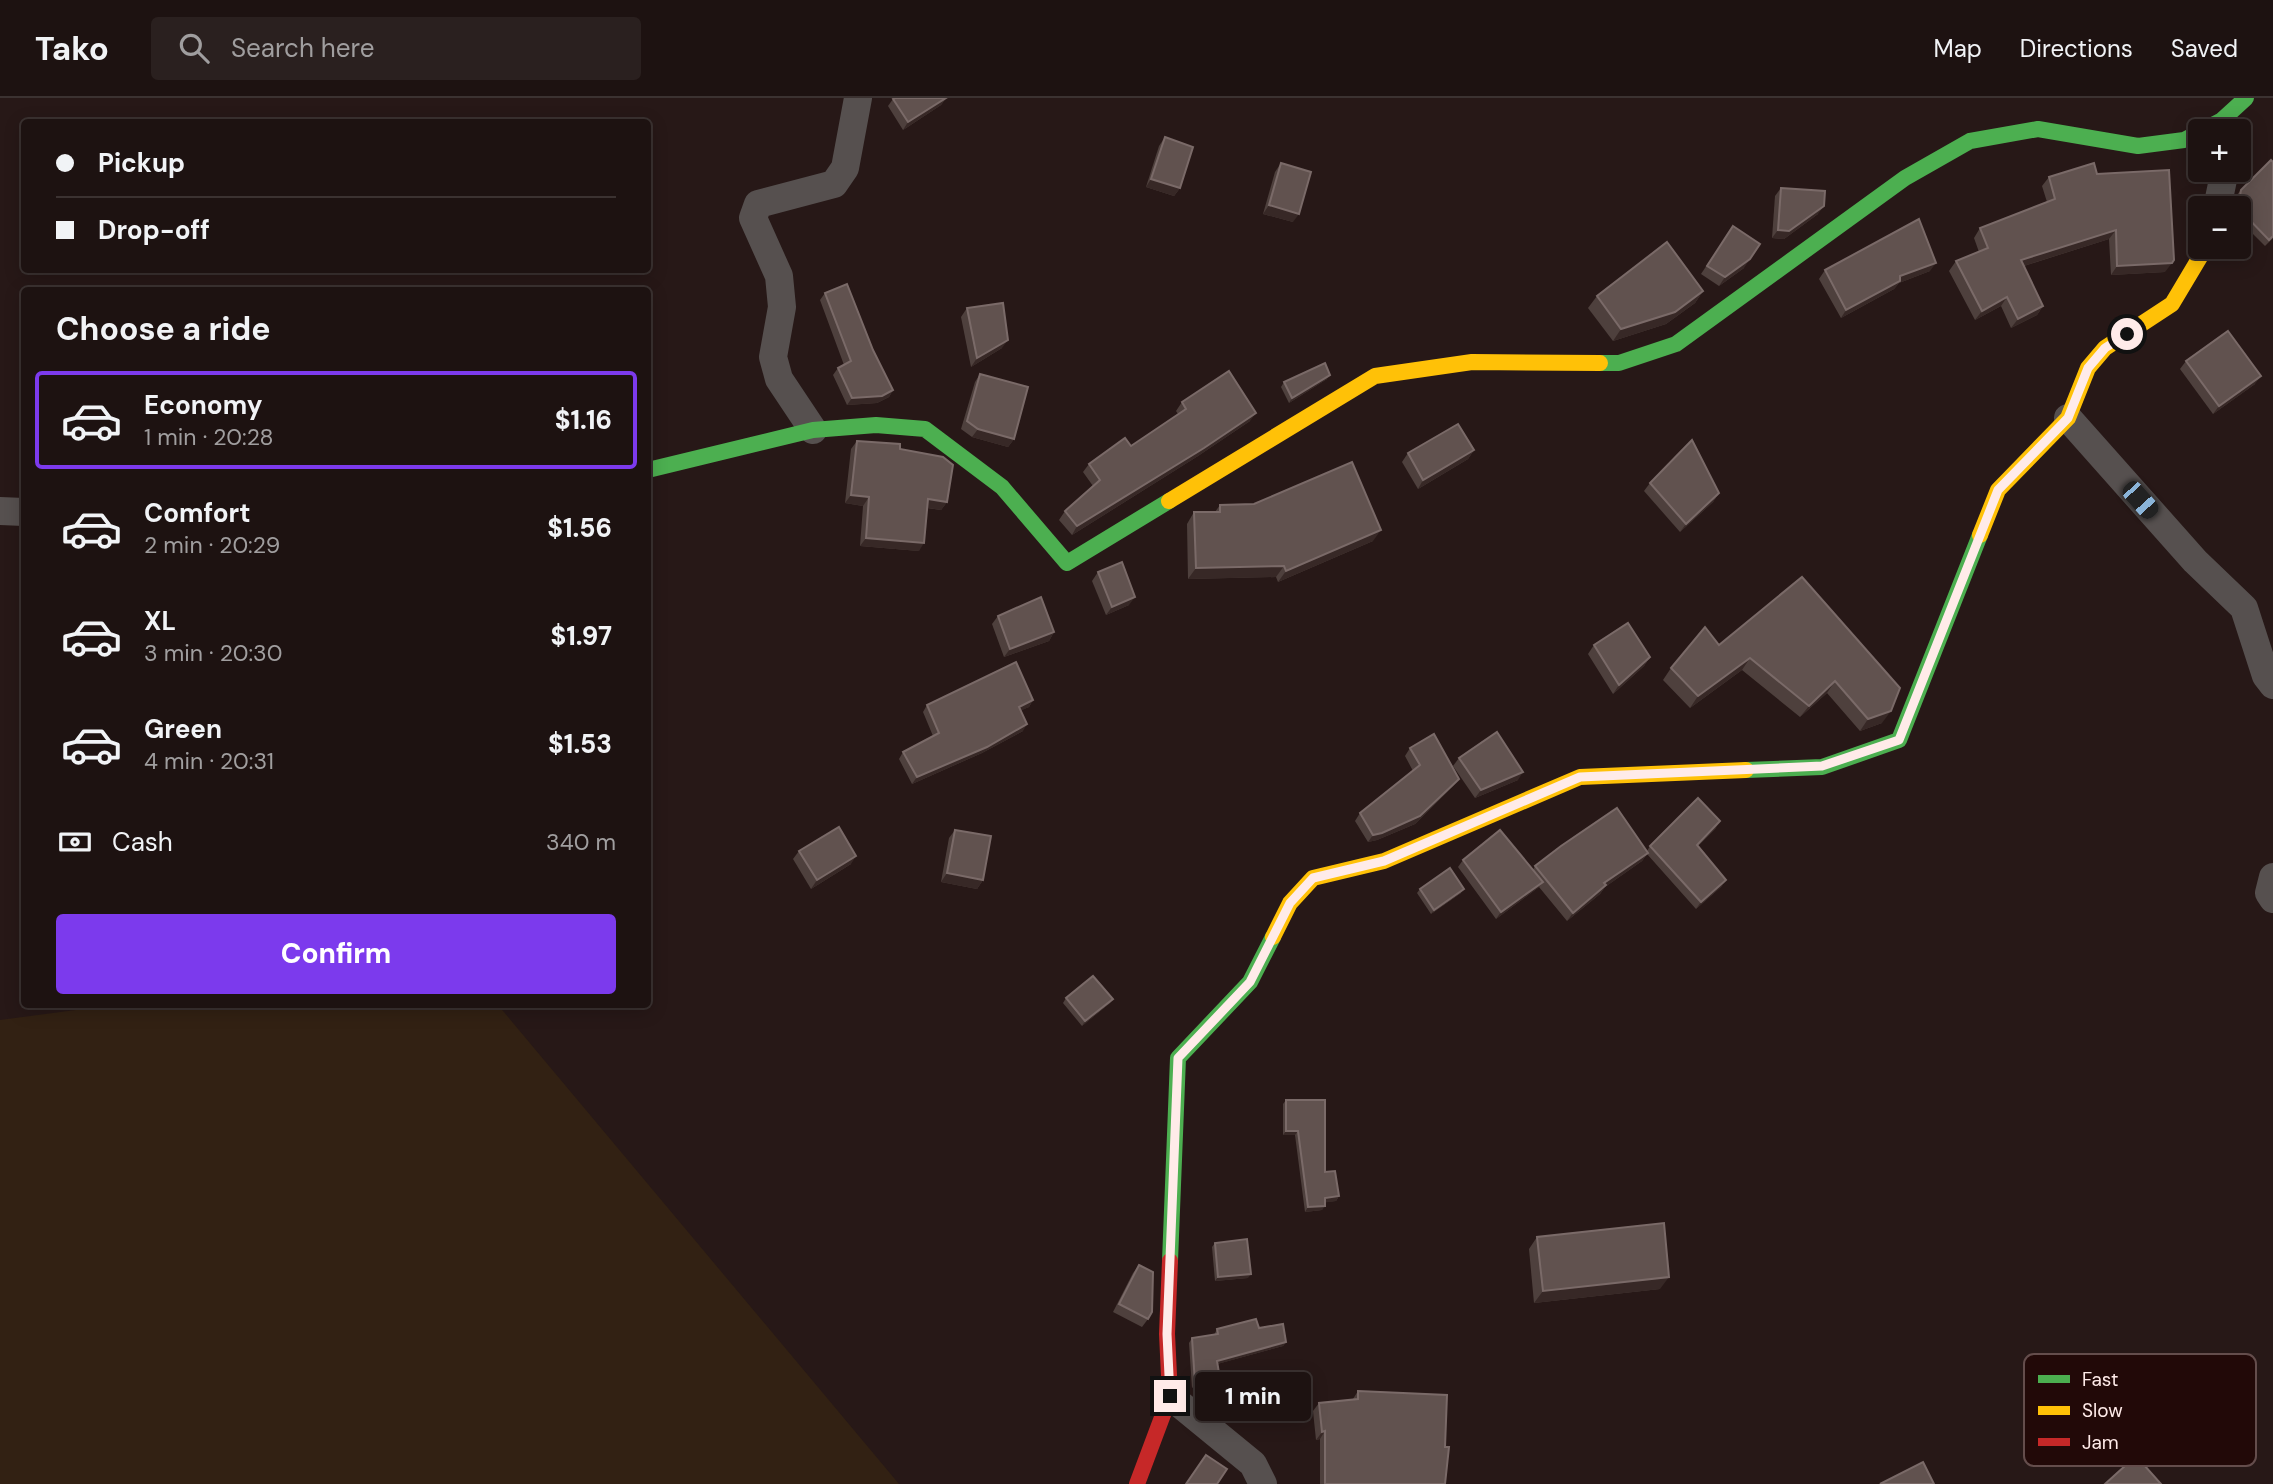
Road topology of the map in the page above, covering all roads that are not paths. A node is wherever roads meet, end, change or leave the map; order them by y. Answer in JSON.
{"nodes":[{"id":1,"x":858,"y":98,"type":"edge"},
{"id":2,"x":2246,"y":98,"type":"edge"},
{"id":3,"x":2228,"y":119,"type":"edge"},
{"id":4,"x":2188,"y":137,"type":"edge"},
{"id":5,"x":2199,"y":259,"type":"edge"},
{"id":6,"x":2068,"y":418,"type":"junction"},
{"id":7,"x":813,"y":430,"type":"junction"},
{"id":8,"x":651,"y":469,"type":"edge"},
{"id":9,"x":0,"y":511,"type":"edge"},
{"id":10,"x":21,"y":512,"type":"edge"},
{"id":11,"x":2273,"y":685,"type":"edge"},
{"id":12,"x":2273,"y":877,"type":"edge"},
{"id":13,"x":2273,"y":899,"type":"edge"},
{"id":14,"x":1170,"y":1396,"type":"junction"},
{"id":15,"x":1137,"y":1484,"type":"edge"},
{"id":16,"x":1263,"y":1484,"type":"edge"}],
"edges":[{"from":1,"to":7,"type":"street"},
{"from":2,"to":3,"type":"street"},
{"from":4,"to":7,"type":"street"},
{"from":5,"to":6,"type":"street"},
{"from":6,"to":11,"type":"street"},
{"from":6,"to":14,"type":"street"},
{"from":7,"to":8,"type":"street"},
{"from":9,"to":10,"type":"street"},
{"from":12,"to":13,"type":"street"},
{"from":14,"to":15,"type":"street"},
{"from":14,"to":16,"type":"street"}]}
